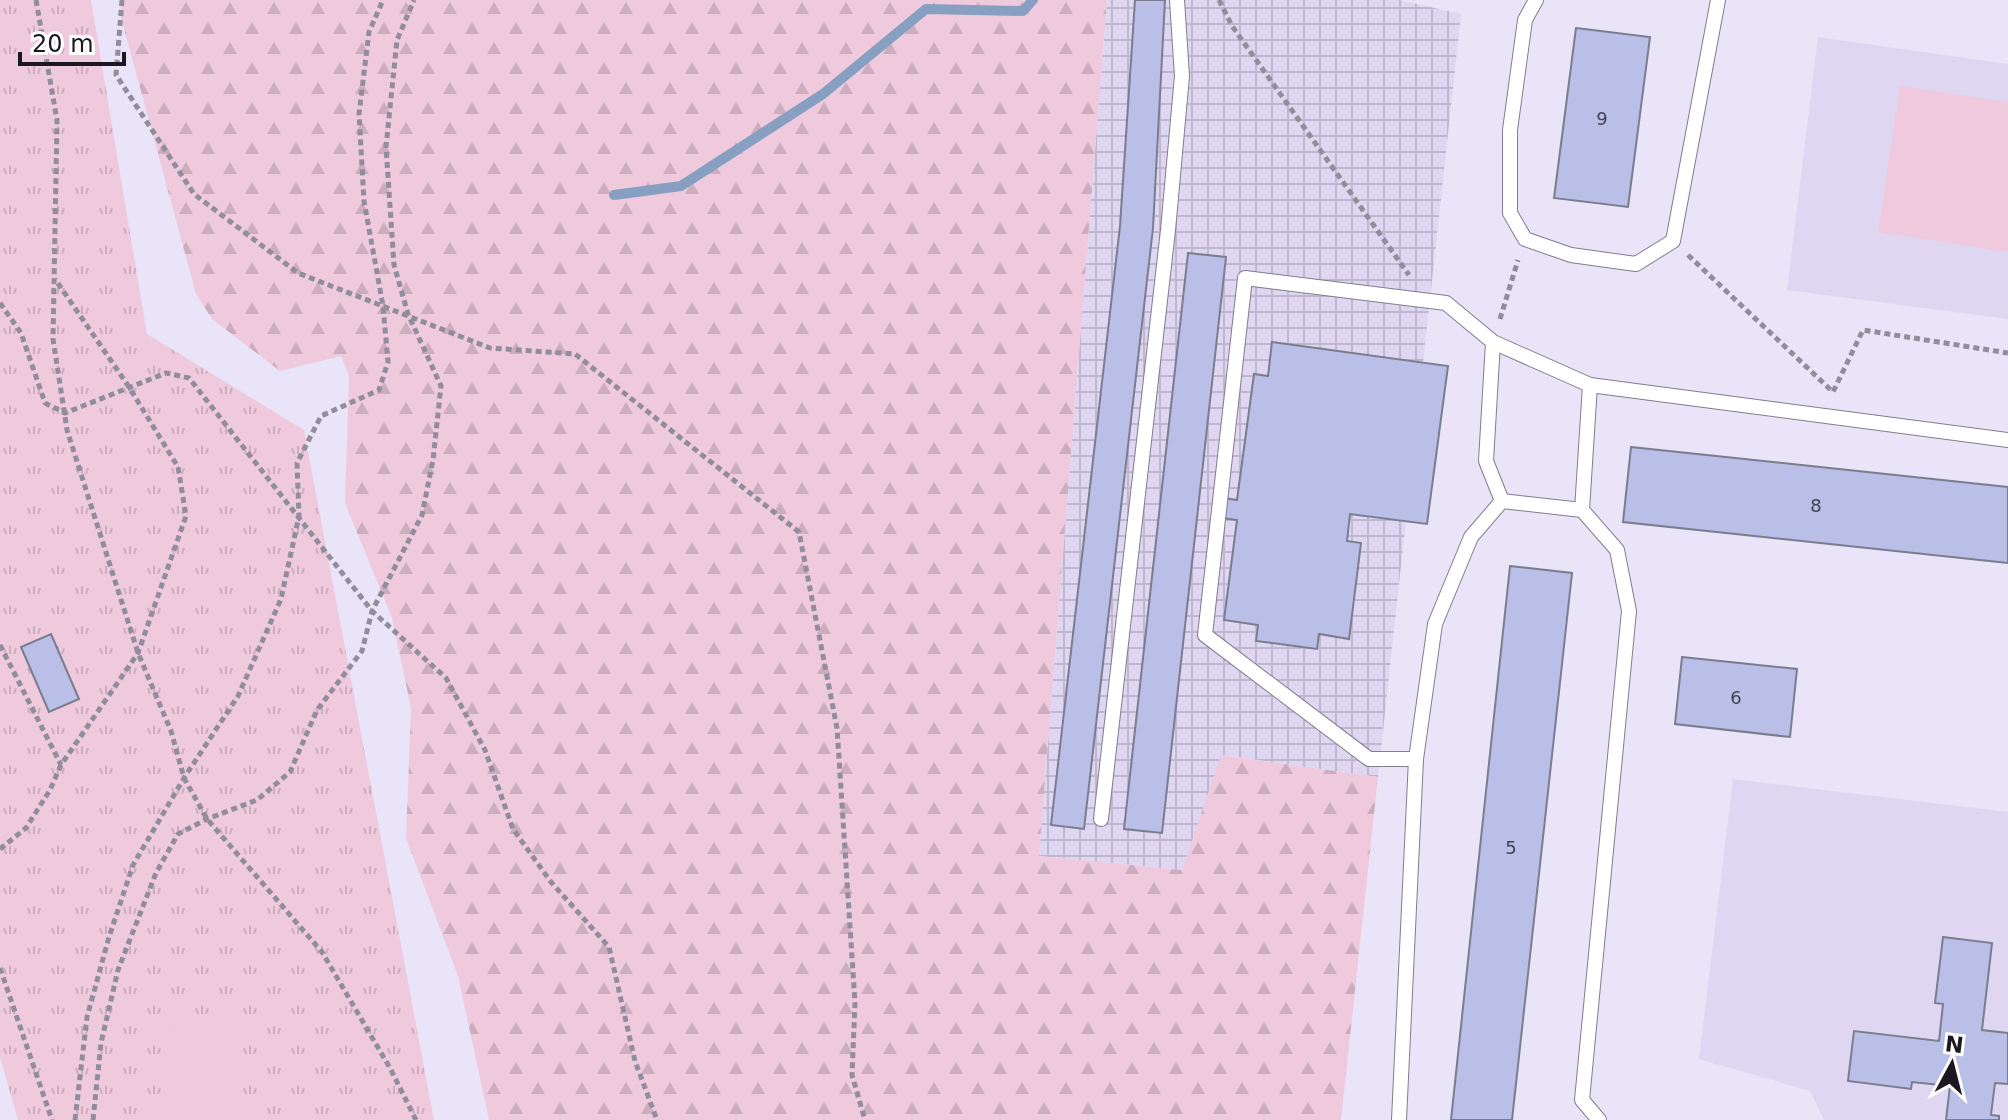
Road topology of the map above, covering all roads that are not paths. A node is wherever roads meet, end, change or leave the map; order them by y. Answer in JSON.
{"nodes":[{"id":1,"x":1177,"y":0,"type":"edge"},
{"id":2,"x":1536,"y":0,"type":"edge"},
{"id":3,"x":1718,"y":0,"type":"edge"},
{"id":4,"x":1493,"y":342,"type":"junction"},
{"id":5,"x":1590,"y":385,"type":"junction"},
{"id":6,"x":2008,"y":440,"type":"edge"},
{"id":7,"x":1502,"y":501,"type":"junction"},
{"id":8,"x":1582,"y":510,"type":"junction"},
{"id":9,"x":1416,"y":759,"type":"junction"},
{"id":10,"x":1101,"y":819,"type":"dead end"},
{"id":11,"x":1399,"y":1120,"type":"edge"},
{"id":12,"x":1599,"y":1120,"type":"edge"}],
"edges":[{"from":1,"to":10,"type":"lane"},
{"from":2,"to":3,"type":"lane"},
{"from":4,"to":5,"type":"lane"},
{"from":4,"to":7,"type":"lane"},
{"from":4,"to":9,"type":"lane"},
{"from":5,"to":6,"type":"lane"},
{"from":5,"to":8,"type":"lane"},
{"from":7,"to":8,"type":"lane"},
{"from":7,"to":9,"type":"lane"},
{"from":8,"to":12,"type":"lane"},
{"from":9,"to":11,"type":"lane"}]}
